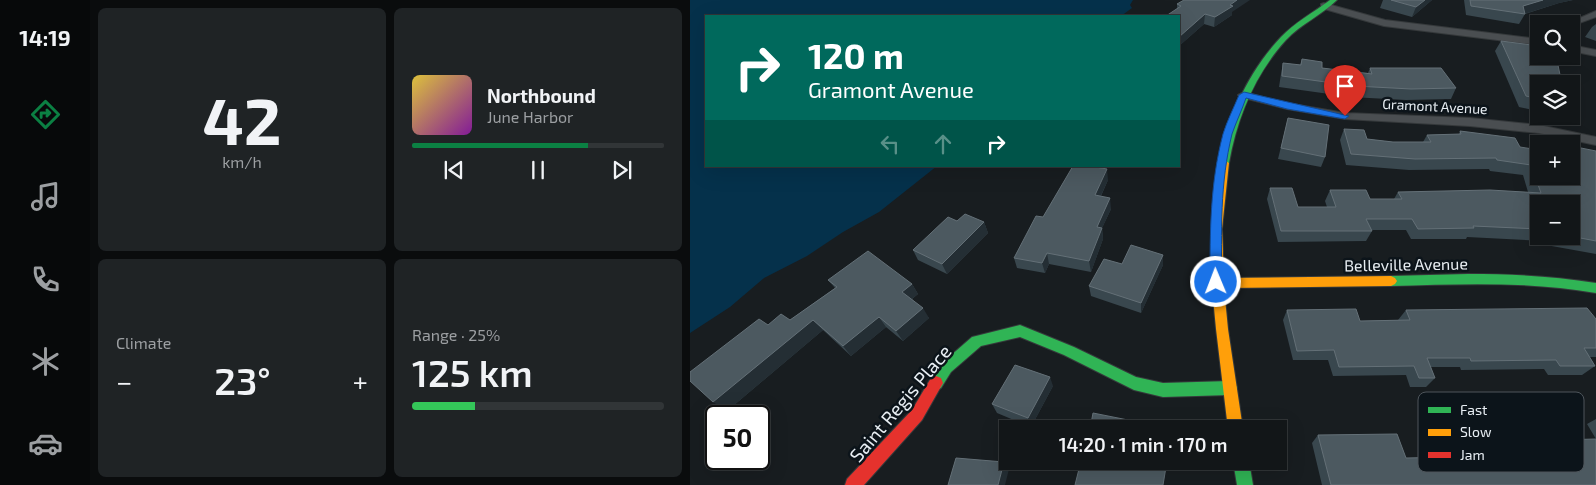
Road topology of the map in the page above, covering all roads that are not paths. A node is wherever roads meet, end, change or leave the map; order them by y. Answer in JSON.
{"nodes":[{"id":1,"x":1334,"y":0,"type":"edge"},
{"id":2,"x":1324,"y":6,"type":"junction"},
{"id":3,"x":1596,"y":14,"type":"edge"},
{"id":4,"x":1580,"y":20,"type":"edge"},
{"id":5,"x":1530,"y":41,"type":"edge"},
{"id":6,"x":1580,"y":50,"type":"edge"},
{"id":7,"x":1596,"y":53,"type":"edge"},
{"id":8,"x":1244,"y":95,"type":"junction"},
{"id":9,"x":1596,"y":141,"type":"edge"},
{"id":10,"x":1216,"y":282,"type":"junction"},
{"id":11,"x":1596,"y":288,"type":"edge"},
{"id":12,"x":1230,"y":388,"type":"junction"},
{"id":13,"x":1235,"y":420,"type":"edge"},
{"id":14,"x":1242,"y":470,"type":"edge"},
{"id":15,"x":853,"y":485,"type":"edge"},
{"id":16,"x":1245,"y":485,"type":"edge"}],
"edges":[{"from":1,"to":2,"type":"main road"},
{"from":2,"to":5,"type":"street"},
{"from":2,"to":8,"type":"main road"},
{"from":3,"to":4,"type":"street"},
{"from":6,"to":7,"type":"street"},
{"from":8,"to":9,"type":"street","name":"Gramont Avenue"},
{"from":8,"to":10,"type":"main road"},
{"from":10,"to":11,"type":"main road","name":"Belleville Avenue"},
{"from":10,"to":12,"type":"main road"},
{"from":12,"to":13,"type":"main road"},
{"from":12,"to":15,"type":"main road","name":"Saint Regis Place"},
{"from":14,"to":16,"type":"main road"}]}
